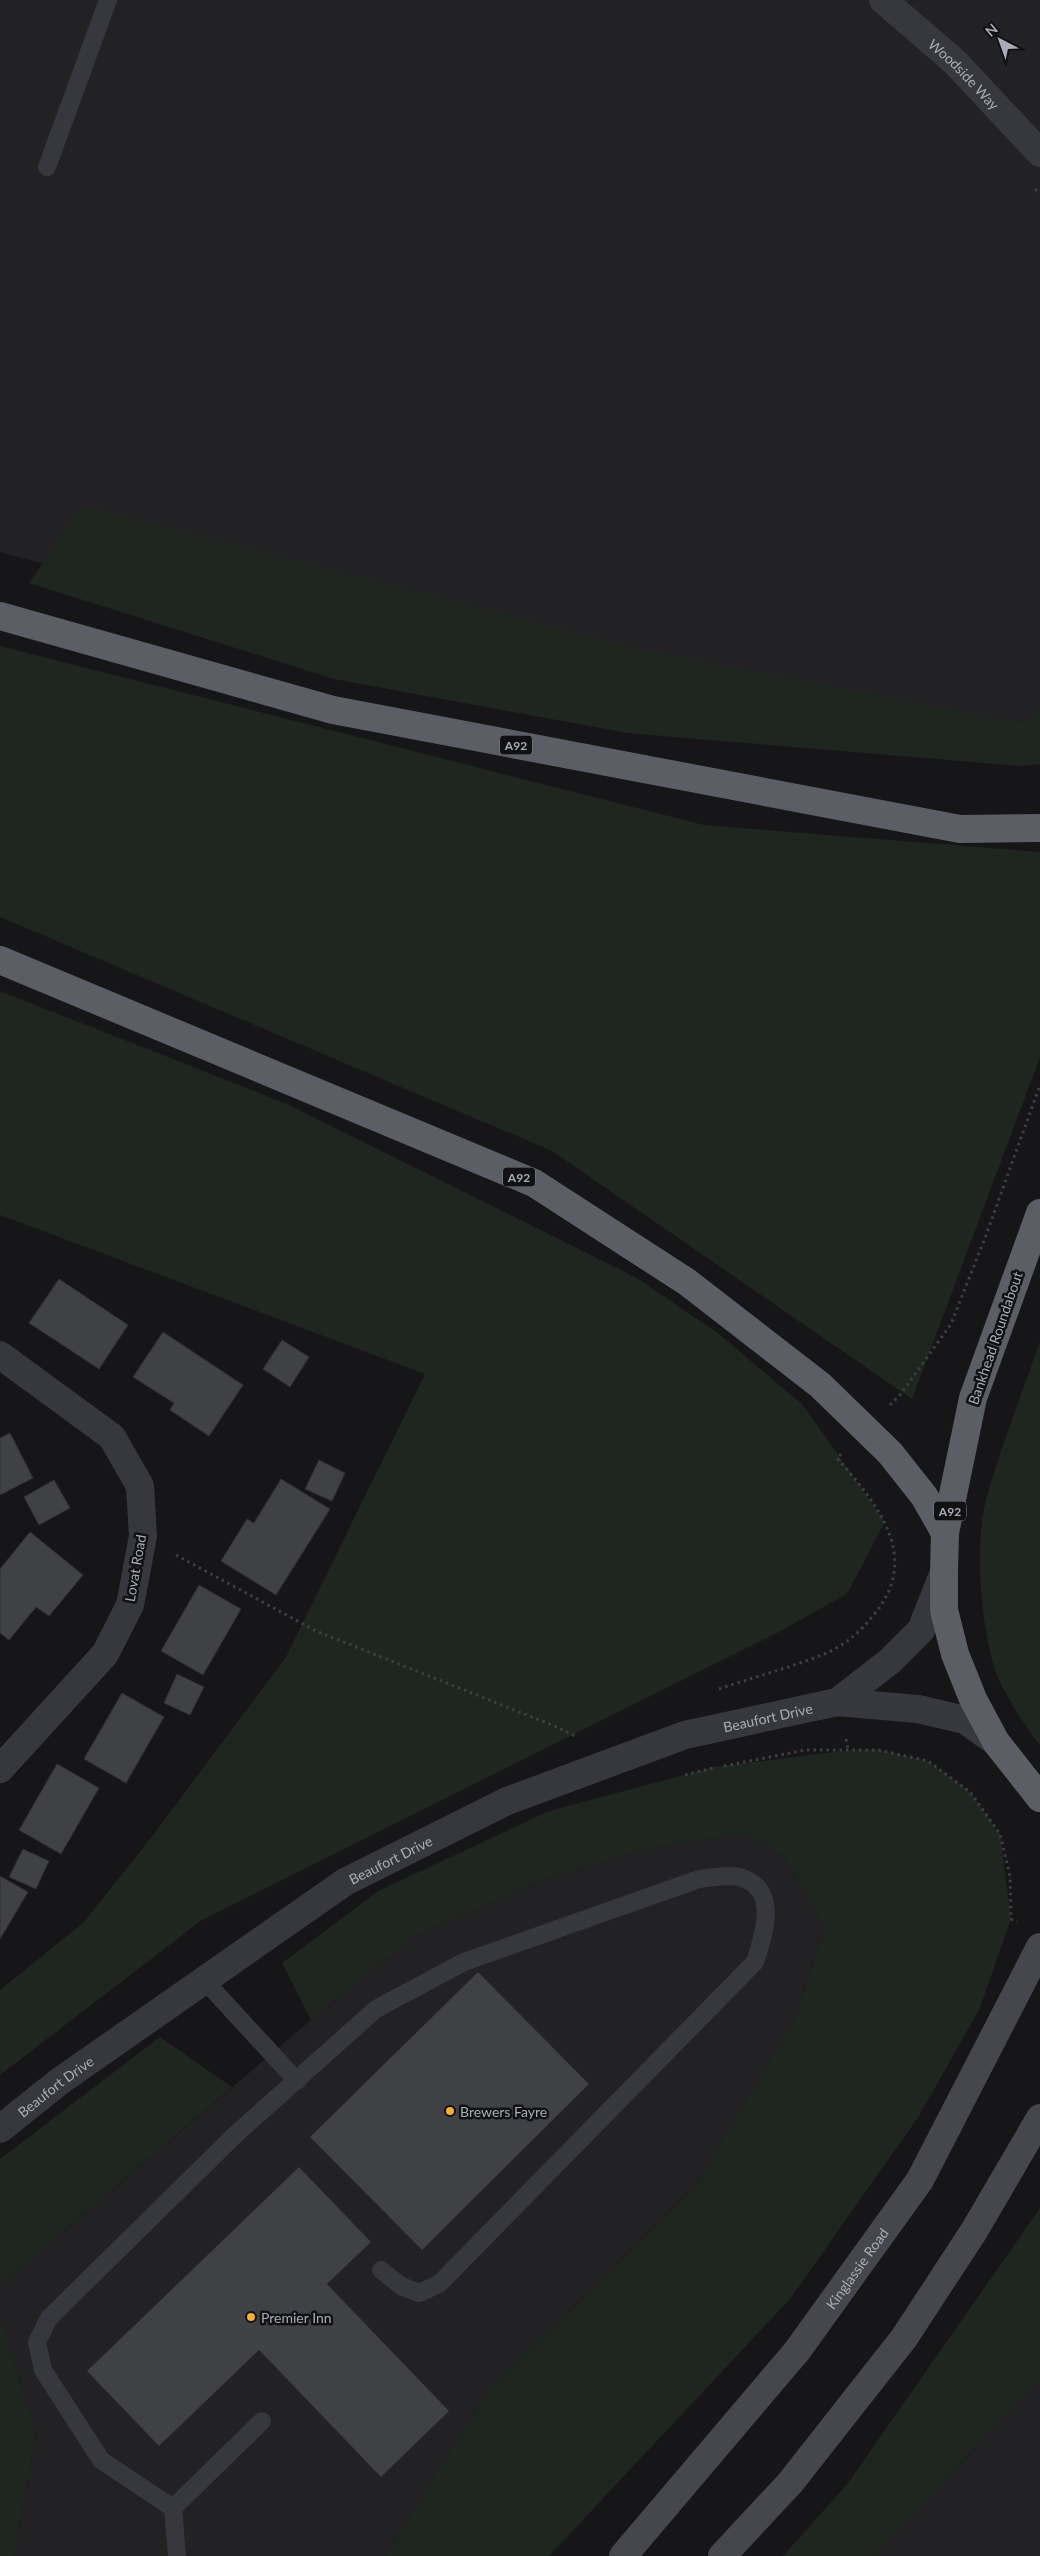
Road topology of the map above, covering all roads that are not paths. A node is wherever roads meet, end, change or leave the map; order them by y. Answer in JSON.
{"nodes":[{"id":1,"x":108,"y":0,"type":"edge"},
{"id":2,"x":883,"y":0,"type":"edge"},
{"id":3,"x":1040,"y":153,"type":"edge"},
{"id":4,"x":47,"y":167,"type":"dead end"},
{"id":5,"x":0,"y":616,"type":"edge"},
{"id":6,"x":1040,"y":828,"type":"edge"},
{"id":7,"x":0,"y":960,"type":"edge"},
{"id":8,"x":1040,"y":1212,"type":"edge"},
{"id":9,"x":0,"y":1355,"type":"edge"},
{"id":10,"x":945,"y":1533,"type":"junction"},
{"id":11,"x":944,"y":1571,"type":"junction"},
{"id":12,"x":837,"y":1702,"type":"junction"},
{"id":13,"x":996,"y":1742,"type":"junction"},
{"id":14,"x":0,"y":1769,"type":"edge"},
{"id":15,"x":1040,"y":1798,"type":"edge"},
{"id":16,"x":1033,"y":1937,"type":"edge"},
{"id":17,"x":204,"y":1980,"type":"junction"},
{"id":18,"x":296,"y":2081,"type":"junction"},
{"id":19,"x":1040,"y":2118,"type":"edge"},
{"id":20,"x":0,"y":2129,"type":"edge"},
{"id":21,"x":381,"y":2270,"type":"dead end"},
{"id":22,"x":262,"y":2421,"type":"dead end"},
{"id":23,"x":173,"y":2508,"type":"junction"},
{"id":24,"x":177,"y":2556,"type":"edge"},
{"id":25,"x":623,"y":2556,"type":"edge"},
{"id":26,"x":722,"y":2556,"type":"edge"}],
"edges":[{"from":1,"to":4,"type":"lane"},
{"from":2,"to":3,"type":"street","name":"Woodside Way"},
{"from":5,"to":6,"type":"highway","number":"A92"},
{"from":7,"to":10,"type":"highway","number":"A92"},
{"from":8,"to":10,"type":"highway","name":"Bankhead Roundabout","number":"A92"},
{"from":9,"to":14,"type":"street","name":"Lovat Road"},
{"from":10,"to":11,"type":"highway","name":"Bankhead Roundabout","number":"A92"},
{"from":11,"to":12,"type":"street","name":"Beaufort Drive"},
{"from":11,"to":13,"type":"highway","name":"Bankhead Roundabout","number":"A92"},
{"from":12,"to":13,"type":"street","name":"Beaufort Drive"},
{"from":12,"to":17,"type":"street","name":"Beaufort Drive"},
{"from":13,"to":15,"type":"highway","name":"Bankhead Roundabout","number":"A92"},
{"from":16,"to":25,"type":"main road","name":"Kinglassie Road"},
{"from":17,"to":18,"type":"lane"},
{"from":17,"to":20,"type":"street","name":"Beaufort Drive"},
{"from":18,"to":21,"type":"lane"},
{"from":18,"to":23,"type":"lane"},
{"from":19,"to":26,"type":"main road"},
{"from":22,"to":23,"type":"lane"},
{"from":23,"to":24,"type":"lane"}]}
